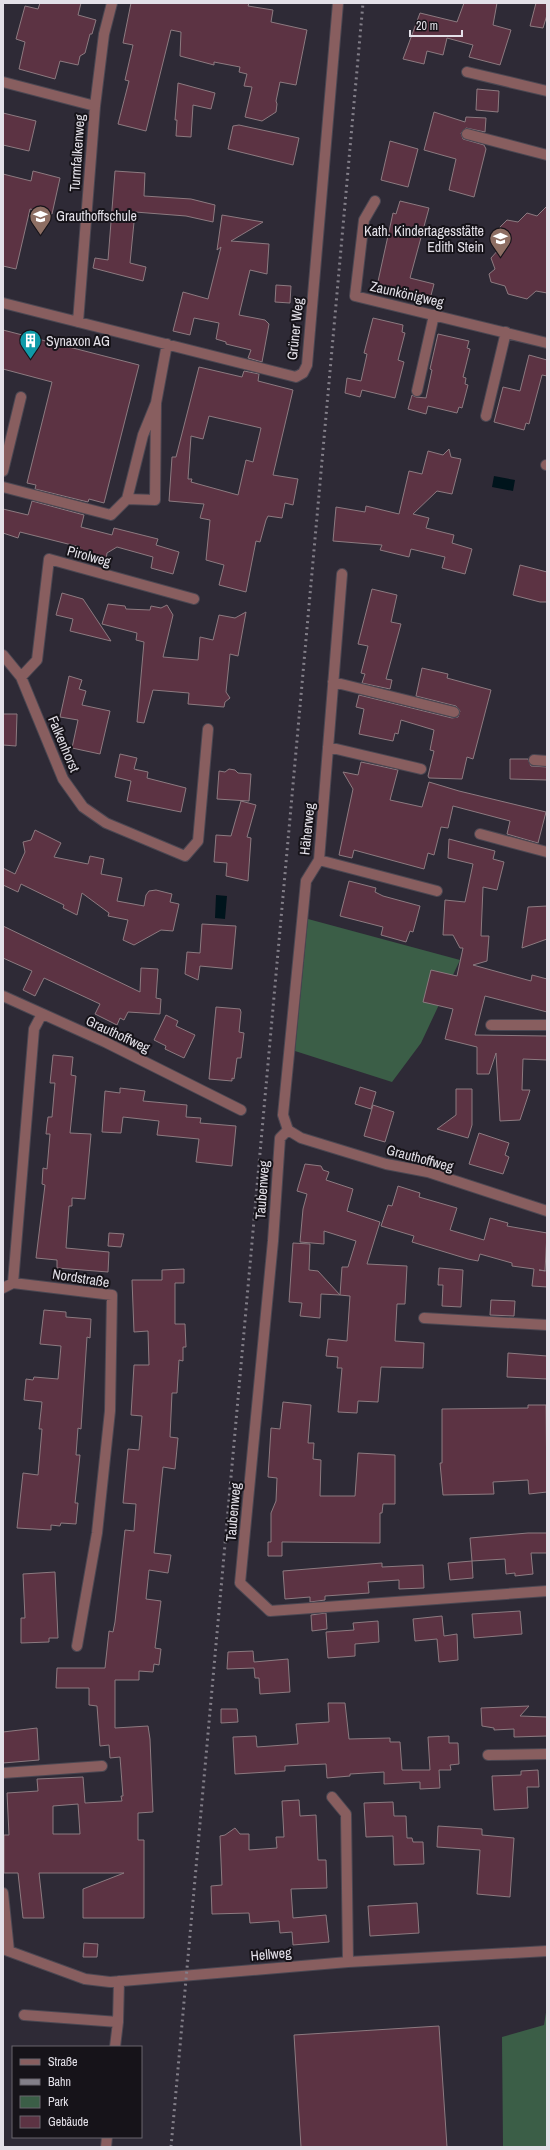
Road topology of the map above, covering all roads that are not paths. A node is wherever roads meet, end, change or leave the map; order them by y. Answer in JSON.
{"nodes":[{"id":1,"x":112,"y":3,"type":"edge"},
{"id":2,"x":338,"y":3,"type":"edge"},
{"id":3,"x":467,"y":72,"type":"dead end"},
{"id":4,"x":3,"y":82,"type":"edge"},
{"id":5,"x":547,"y":91,"type":"edge"},
{"id":6,"x":95,"y":106,"type":"junction"},
{"id":7,"x":467,"y":134,"type":"dead end"},
{"id":8,"x":547,"y":155,"type":"edge"},
{"id":9,"x":374,"y":201,"type":"dead end"},
{"id":10,"x":3,"y":303,"type":"edge"},
{"id":11,"x":434,"y":315,"type":"junction"},
{"id":12,"x":78,"y":322,"type":"junction"},
{"id":13,"x":506,"y":332,"type":"junction"},
{"id":14,"x":547,"y":343,"type":"edge"},
{"id":15,"x":168,"y":344,"type":"junction"},
{"id":16,"x":416,"y":391,"type":"dead end"},
{"id":17,"x":21,"y":397,"type":"dead end"},
{"id":18,"x":156,"y":403,"type":"junction"},
{"id":19,"x":486,"y":416,"type":"dead end"},
{"id":20,"x":3,"y":471,"type":"edge"},
{"id":21,"x":3,"y":487,"type":"edge"},
{"id":22,"x":127,"y":499,"type":"junction"},
{"id":23,"x":342,"y":574,"type":"dead end"},
{"id":24,"x":194,"y":599,"type":"dead end"},
{"id":25,"x":3,"y":655,"type":"edge"},
{"id":26,"x":21,"y":677,"type":"junction"},
{"id":27,"x":333,"y":682,"type":"junction"},
{"id":28,"x":454,"y":712,"type":"dead end"},
{"id":29,"x":208,"y":729,"type":"dead end"},
{"id":30,"x":328,"y":747,"type":"junction"},
{"id":31,"x":534,"y":760,"type":"dead end"},
{"id":32,"x":547,"y":761,"type":"edge"},
{"id":33,"x":421,"y":769,"type":"dead end"},
{"id":34,"x":480,"y":834,"type":"dead end"},
{"id":35,"x":547,"y":852,"type":"edge"},
{"id":36,"x":319,"y":860,"type":"junction"},
{"id":37,"x":437,"y":891,"type":"dead end"},
{"id":38,"x":3,"y":996,"type":"edge"},
{"id":39,"x":42,"y":1014,"type":"junction"},
{"id":40,"x":490,"y":1025,"type":"dead end"},
{"id":41,"x":547,"y":1026,"type":"edge"},
{"id":42,"x":241,"y":1110,"type":"dead end"},
{"id":43,"x":288,"y":1130,"type":"junction"},
{"id":44,"x":547,"y":1211,"type":"edge"},
{"id":45,"x":13,"y":1283,"type":"junction"},
{"id":46,"x":3,"y":1288,"type":"edge"},
{"id":47,"x":424,"y":1318,"type":"dead end"},
{"id":48,"x":547,"y":1325,"type":"edge"},
{"id":49,"x":547,"y":1591,"type":"edge"},
{"id":50,"x":77,"y":1646,"type":"dead end"},
{"id":51,"x":547,"y":1754,"type":"edge"},
{"id":52,"x":488,"y":1755,"type":"dead end"},
{"id":53,"x":102,"y":1766,"type":"dead end"},
{"id":54,"x":3,"y":1773,"type":"edge"},
{"id":55,"x":332,"y":1797,"type":"dead end"},
{"id":56,"x":3,"y":1893,"type":"edge"},
{"id":57,"x":6,"y":1950,"type":"edge"},
{"id":58,"x":547,"y":1951,"type":"edge"},
{"id":59,"x":348,"y":1962,"type":"junction"},
{"id":60,"x":119,"y":1981,"type":"junction"},
{"id":61,"x":24,"y":2015,"type":"dead end"},
{"id":62,"x":118,"y":2022,"type":"junction"},
{"id":63,"x":115,"y":2046,"type":"edge"}],
"edges":[{"from":1,"to":6,"type":"street","name":"Turmfalkenweg"},
{"from":2,"to":15,"type":"street","name":"Grüner Weg"},
{"from":3,"to":5,"type":"street"},
{"from":4,"to":6,"type":"street","name":"Turmfalkenweg"},
{"from":6,"to":12,"type":"street","name":"Turmfalkenweg"},
{"from":7,"to":8,"type":"street"},
{"from":9,"to":11,"type":"street","name":"Zaunkönigweg"},
{"from":10,"to":12,"type":"street","name":"Grüner Weg"},
{"from":11,"to":13,"type":"street","name":"Zaunkönigweg"},
{"from":11,"to":16,"type":"street"},
{"from":12,"to":15,"type":"street","name":"Grüner Weg"},
{"from":13,"to":14,"type":"street","name":"Zaunkönigweg"},
{"from":13,"to":19,"type":"street"},
{"from":15,"to":18,"type":"street"},
{"from":17,"to":20,"type":"street"},
{"from":18,"to":22,"type":"street"},
{"from":18,"to":22,"type":"street"},
{"from":21,"to":22,"type":"street"},
{"from":23,"to":27,"type":"street","name":"Häherweg"},
{"from":24,"to":26,"type":"street","name":"Pirolweg"},
{"from":25,"to":26,"type":"street","name":"Falkenhorst"},
{"from":26,"to":29,"type":"street","name":"Falkenhorst"},
{"from":27,"to":28,"type":"street"},
{"from":27,"to":30,"type":"street","name":"Häherweg"},
{"from":30,"to":33,"type":"street"},
{"from":30,"to":36,"type":"street","name":"Häherweg"},
{"from":31,"to":32,"type":"street"},
{"from":34,"to":35,"type":"street"},
{"from":36,"to":37,"type":"street"},
{"from":36,"to":43,"type":"street","name":"Häherweg"},
{"from":38,"to":39,"type":"street","name":"Grauthoffweg"},
{"from":39,"to":42,"type":"street","name":"Grauthoffweg"},
{"from":39,"to":45,"type":"street"},
{"from":40,"to":41,"type":"street"},
{"from":43,"to":44,"type":"street","name":"Grauthoffweg"},
{"from":43,"to":49,"type":"street","name":"Taubenweg"},
{"from":45,"to":46,"type":"street"},
{"from":45,"to":50,"type":"street","name":"Nordstraße"},
{"from":47,"to":48,"type":"street"},
{"from":51,"to":52,"type":"street"},
{"from":53,"to":54,"type":"street"},
{"from":55,"to":59,"type":"street"},
{"from":56,"to":57,"type":"street"},
{"from":57,"to":60,"type":"street","name":"Hellweg"},
{"from":58,"to":59,"type":"street","name":"Hellweg"},
{"from":59,"to":60,"type":"street","name":"Hellweg"},
{"from":60,"to":62,"type":"street"},
{"from":61,"to":62,"type":"street"},
{"from":62,"to":63,"type":"street"}]}
